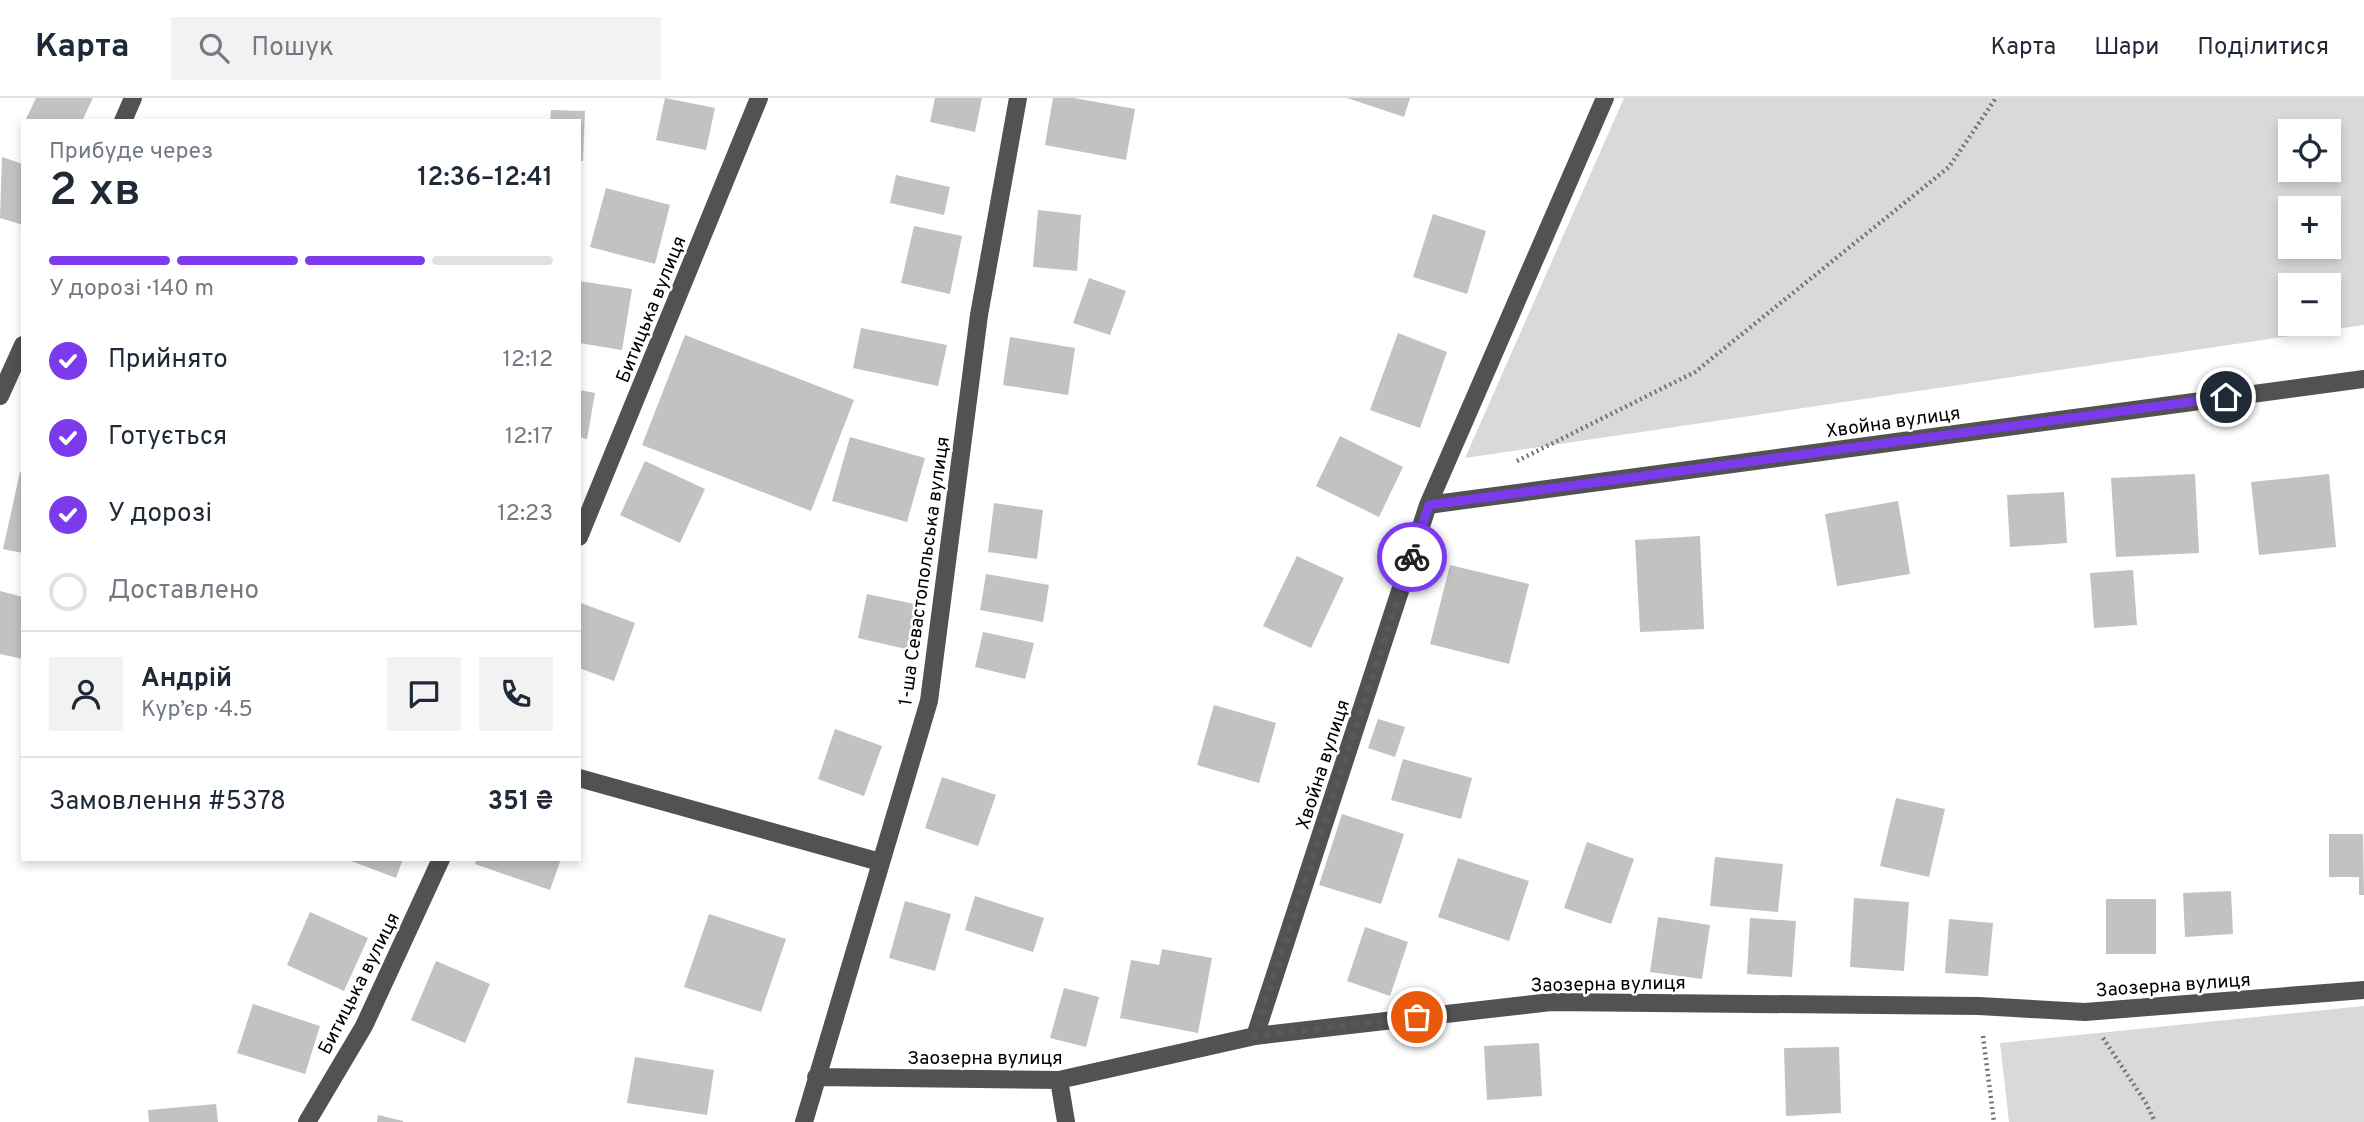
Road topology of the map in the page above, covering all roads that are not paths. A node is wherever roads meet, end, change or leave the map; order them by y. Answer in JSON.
{"nodes":[{"id":1,"x":134,"y":98,"type":"edge"},
{"id":2,"x":759,"y":98,"type":"edge"},
{"id":3,"x":1018,"y":98,"type":"edge"},
{"id":4,"x":1605,"y":98,"type":"edge"},
{"id":5,"x":124,"y":119,"type":"edge"},
{"id":6,"x":21,"y":349,"type":"edge"},
{"id":7,"x":2364,"y":379,"type":"edge"},
{"id":8,"x":0,"y":396,"type":"edge"},
{"id":9,"x":1429,"y":505,"type":"junction"},
{"id":10,"x":581,"y":532,"type":"edge"},
{"id":11,"x":581,"y":779,"type":"edge"},
{"id":12,"x":440,"y":861,"type":"edge"},
{"id":13,"x":880,"y":862,"type":"junction"},
{"id":14,"x":2364,"y":990,"type":"edge"},
{"id":15,"x":1255,"y":1036,"type":"junction"},
{"id":16,"x":816,"y":1077,"type":"junction"},
{"id":17,"x":1059,"y":1080,"type":"junction"},
{"id":18,"x":307,"y":1122,"type":"edge"},
{"id":19,"x":804,"y":1122,"type":"edge"},
{"id":20,"x":1066,"y":1122,"type":"edge"}],
"edges":[{"from":1,"to":5,"type":"street"},
{"from":2,"to":10,"type":"street","name":"Битицька вулиця"},
{"from":3,"to":13,"type":"street","name":"1-ша Севастопольська вулиця"},
{"from":4,"to":9,"type":"street","name":"Хвойна вулиця"},
{"from":6,"to":8,"type":"street"},
{"from":7,"to":9,"type":"street","name":"Хвойна вулиця"},
{"from":9,"to":15,"type":"street","name":"Хвойна вулиця"},
{"from":11,"to":13,"type":"street"},
{"from":12,"to":18,"type":"street","name":"Битицька вулиця"},
{"from":13,"to":16,"type":"street","name":"1-ша Севастопольська вулиця"},
{"from":14,"to":15,"type":"street","name":"Заозерна вулиця"},
{"from":15,"to":17,"type":"street","name":"Заозерна вулиця"},
{"from":16,"to":17,"type":"street","name":"Заозерна вулиця"},
{"from":16,"to":19,"type":"street","name":"1-ша Севастопольська вулиця"},
{"from":17,"to":20,"type":"street"}]}
